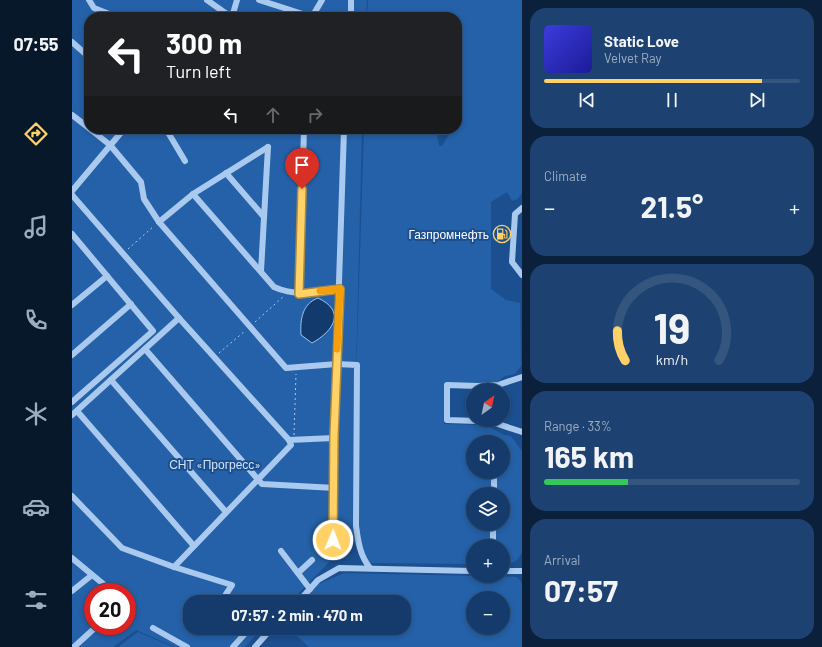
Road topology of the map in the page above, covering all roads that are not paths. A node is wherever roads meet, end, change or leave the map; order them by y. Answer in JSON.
{"nodes":[{"id":1,"x":89,"y":0,"type":"edge"},
{"id":2,"x":207,"y":0,"type":"edge"},
{"id":3,"x":237,"y":0,"type":"edge"},
{"id":4,"x":259,"y":0,"type":"edge"},
{"id":5,"x":322,"y":0,"type":"edge"},
{"id":6,"x":351,"y":0,"type":"edge"},
{"id":7,"x":104,"y":12,"type":"edge"},
{"id":8,"x":225,"y":12,"type":"edge"},
{"id":9,"x":233,"y":12,"type":"edge"},
{"id":10,"x":296,"y":12,"type":"edge"},
{"id":11,"x":315,"y":12,"type":"edge"},
{"id":12,"x":351,"y":12,"type":"edge"},
{"id":13,"x":72,"y":42,"type":"edge"},
{"id":14,"x":84,"y":53,"type":"edge"},
{"id":15,"x":72,"y":115,"type":"edge"},
{"id":16,"x":84,"y":124,"type":"edge"},
{"id":17,"x":96,"y":134,"type":"edge"},
{"id":18,"x":120,"y":134,"type":"edge"},
{"id":19,"x":169,"y":134,"type":"edge"},
{"id":20,"x":304,"y":134,"type":"edge"},
{"id":21,"x":344,"y":134,"type":"edge"},
{"id":22,"x":110,"y":145,"type":"junction"},
{"id":23,"x":185,"y":161,"type":"dead end"},
{"id":24,"x":226,"y":173,"type":"junction"},
{"id":25,"x":72,"y":191,"type":"edge"},
{"id":26,"x":193,"y":194,"type":"junction"},
{"id":27,"x":72,"y":195,"type":"edge"},
{"id":28,"x":522,"y":208,"type":"edge"},
{"id":29,"x":264,"y":216,"type":"junction"},
{"id":30,"x":159,"y":222,"type":"junction"},
{"id":31,"x":72,"y":234,"type":"edge"},
{"id":32,"x":261,"y":271,"type":"junction"},
{"id":33,"x":522,"y":275,"type":"edge"},
{"id":34,"x":107,"y":276,"type":"junction"},
{"id":35,"x":340,"y":289,"type":"junction"},
{"id":36,"x":299,"y":294,"type":"junction"},
{"id":37,"x":131,"y":304,"type":"junction"},
{"id":38,"x":72,"y":305,"type":"edge"},
{"id":39,"x":179,"y":318,"type":"junction"},
{"id":40,"x":145,"y":349,"type":"junction"},
{"id":41,"x":72,"y":355,"type":"edge"},
{"id":42,"x":337,"y":364,"type":"junction"},
{"id":43,"x":522,"y":377,"type":"edge"},
{"id":44,"x":111,"y":380,"type":"junction"},
{"id":45,"x":504,"y":383,"type":"edge"},
{"id":46,"x":466,"y":387,"type":"edge"},
{"id":47,"x":72,"y":402,"type":"edge"},
{"id":48,"x":74,"y":413,"type":"edge"},
{"id":49,"x":466,"y":420,"type":"edge"},
{"id":50,"x":507,"y":427,"type":"edge"},
{"id":51,"x":522,"y":432,"type":"edge"},
{"id":52,"x":334,"y":438,"type":"junction"},
{"id":53,"x":291,"y":440,"type":"junction"},
{"id":54,"x":258,"y":479,"type":"junction"},
{"id":55,"x":494,"y":479,"type":"dead end"},
{"id":56,"x":494,"y":487,"type":"edge"},
{"id":57,"x":335,"y":488,"type":"junction"},
{"id":58,"x":72,"y":496,"type":"edge"},
{"id":59,"x":226,"y":512,"type":"junction"},
{"id":60,"x":333,"y":540,"type":"dead end"},
{"id":61,"x":194,"y":546,"type":"junction"},
{"id":62,"x":281,"y":551,"type":"dead end"},
{"id":63,"x":72,"y":558,"type":"edge"},
{"id":64,"x":312,"y":560,"type":"dead end"},
{"id":65,"x":174,"y":567,"type":"junction"},
{"id":66,"x":370,"y":568,"type":"junction"},
{"id":67,"x":466,"y":571,"type":"edge"},
{"id":68,"x":510,"y":571,"type":"edge"},
{"id":69,"x":522,"y":571,"type":"edge"},
{"id":70,"x":298,"y":573,"type":"junction"},
{"id":71,"x":92,"y":574,"type":"junction"},
{"id":72,"x":102,"y":583,"type":"edge"},
{"id":73,"x":310,"y":589,"type":"junction"},
{"id":74,"x":72,"y":591,"type":"edge"},
{"id":75,"x":226,"y":595,"type":"edge"},
{"id":76,"x":304,"y":595,"type":"edge"},
{"id":77,"x":153,"y":628,"type":"dead end"},
{"id":78,"x":87,"y":635,"type":"edge"},
{"id":79,"x":244,"y":635,"type":"edge"},
{"id":80,"x":266,"y":635,"type":"edge"},
{"id":81,"x":74,"y":647,"type":"edge"},
{"id":82,"x":187,"y":647,"type":"edge"},
{"id":83,"x":233,"y":647,"type":"edge"},
{"id":84,"x":255,"y":647,"type":"edge"}],
"edges":[{"from":1,"to":7,"type":"lane"},
{"from":2,"to":8,"type":"lane"},
{"from":3,"to":9,"type":"lane"},
{"from":4,"to":10,"type":"lane"},
{"from":5,"to":11,"type":"lane"},
{"from":6,"to":12,"type":"lane"},
{"from":13,"to":14,"type":"lane"},
{"from":15,"to":16,"type":"lane"},
{"from":17,"to":22,"type":"lane"},
{"from":18,"to":22,"type":"lane"},
{"from":19,"to":23,"type":"lane"},
{"from":20,"to":36,"type":"lane"},
{"from":21,"to":35,"type":"lane"},
{"from":22,"to":25,"type":"lane"},
{"from":22,"to":30,"type":"lane"},
{"from":24,"to":26,"type":"lane"},
{"from":24,"to":29,"type":"lane"},
{"from":24,"to":29,"type":"lane"},
{"from":26,"to":30,"type":"lane"},
{"from":26,"to":32,"type":"lane"},
{"from":27,"to":39,"type":"lane"},
{"from":28,"to":33,"type":"lane"},
{"from":29,"to":32,"type":"lane"},
{"from":30,"to":42,"type":"lane"},
{"from":31,"to":34,"type":"lane"},
{"from":32,"to":36,"type":"lane"},
{"from":34,"to":37,"type":"lane"},
{"from":34,"to":38,"type":"lane"},
{"from":35,"to":36,"type":"lane"},
{"from":35,"to":42,"type":"lane"},
{"from":37,"to":41,"type":"lane"},
{"from":37,"to":47,"type":"lane"},
{"from":39,"to":40,"type":"lane"},
{"from":39,"to":53,"type":"lane"},
{"from":40,"to":44,"type":"lane"},
{"from":40,"to":54,"type":"lane"},
{"from":42,"to":52,"type":"lane"},
{"from":42,"to":66,"type":"lane"},
{"from":43,"to":45,"type":"lane"},
{"from":44,"to":48,"type":"lane"},
{"from":44,"to":59,"type":"lane"},
{"from":46,"to":49,"type":"lane"},
{"from":48,"to":61,"type":"lane"},
{"from":50,"to":51,"type":"lane"},
{"from":52,"to":53,"type":"lane"},
{"from":52,"to":57,"type":"lane"},
{"from":53,"to":54,"type":"lane"},
{"from":54,"to":57,"type":"lane"},
{"from":54,"to":59,"type":"lane"},
{"from":55,"to":56,"type":"lane"},
{"from":57,"to":60,"type":"lane"},
{"from":58,"to":65,"type":"lane"},
{"from":59,"to":61,"type":"lane"},
{"from":61,"to":65,"type":"lane"},
{"from":62,"to":70,"type":"lane"},
{"from":63,"to":71,"type":"lane"},
{"from":64,"to":70,"type":"lane"},
{"from":65,"to":75,"type":"lane"},
{"from":66,"to":67,"type":"lane"},
{"from":66,"to":73,"type":"lane"},
{"from":68,"to":69,"type":"lane"},
{"from":70,"to":73,"type":"lane"},
{"from":71,"to":72,"type":"lane"},
{"from":71,"to":74,"type":"lane"},
{"from":73,"to":76,"type":"lane"},
{"from":77,"to":82,"type":"lane"},
{"from":78,"to":81,"type":"lane"},
{"from":79,"to":83,"type":"lane"},
{"from":80,"to":84,"type":"lane"}]}
